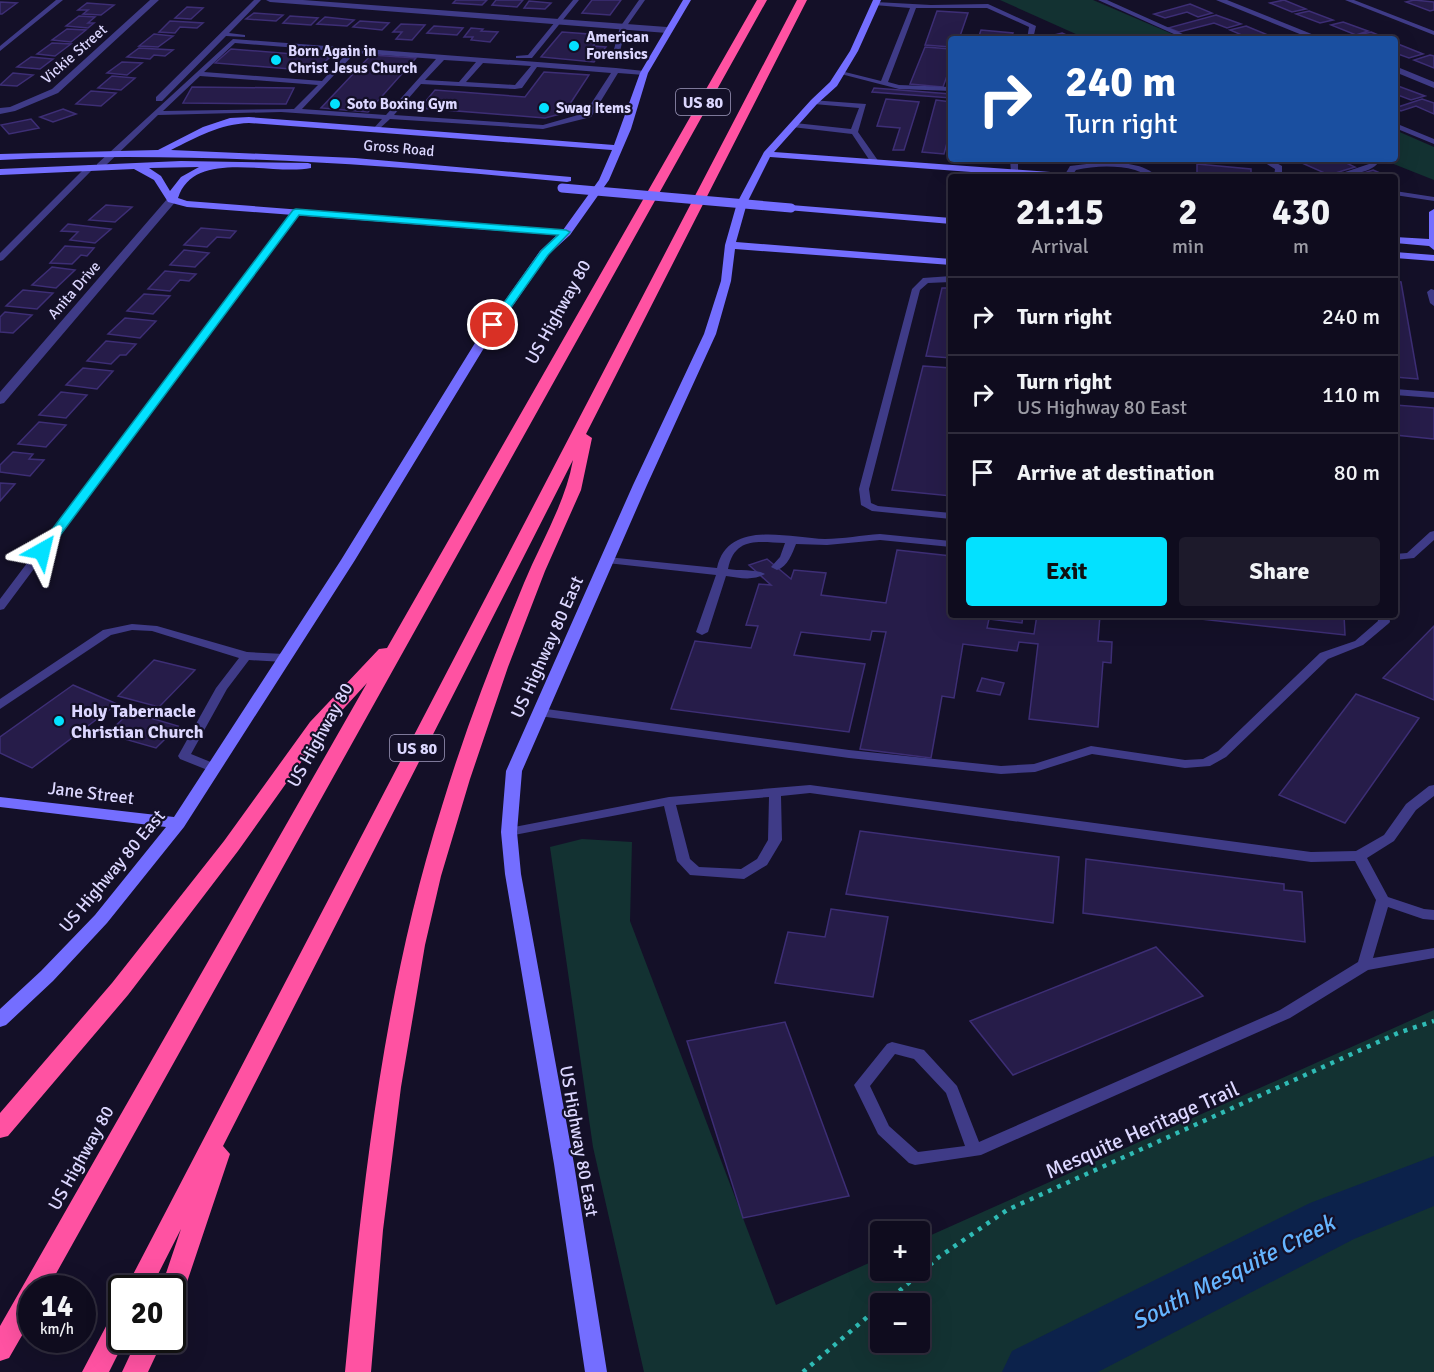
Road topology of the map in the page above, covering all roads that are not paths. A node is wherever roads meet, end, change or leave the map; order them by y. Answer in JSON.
{"nodes":[{"id":1,"x":60,"y":0,"type":"edge"},
{"id":2,"x":155,"y":0,"type":"edge"},
{"id":3,"x":258,"y":0,"type":"edge"},
{"id":4,"x":270,"y":0,"type":"edge"},
{"id":5,"x":576,"y":0,"type":"edge"},
{"id":6,"x":642,"y":0,"type":"edge"},
{"id":7,"x":679,"y":0,"type":"edge"},
{"id":8,"x":686,"y":0,"type":"edge"},
{"id":9,"x":762,"y":0,"type":"edge"},
{"id":10,"x":802,"y":0,"type":"edge"},
{"id":11,"x":1101,"y":0,"type":"edge"},
{"id":12,"x":1220,"y":0,"type":"edge"},
{"id":13,"x":1348,"y":0,"type":"edge"},
{"id":14,"x":876,"y":2,"type":"edge"},
{"id":15,"x":914,"y":6,"type":"junction"},
{"id":16,"x":559,"y":22,"type":"junction"},
{"id":17,"x":623,"y":27,"type":"junction"},
{"id":18,"x":667,"y":30,"type":"junction"},
{"id":19,"x":1434,"y":33,"type":"edge"},
{"id":20,"x":224,"y":34,"type":"junction"},
{"id":21,"x":1031,"y":36,"type":"edge"},
{"id":22,"x":1184,"y":36,"type":"edge"},
{"id":23,"x":1312,"y":36,"type":"edge"},
{"id":24,"x":0,"y":49,"type":"edge"},
{"id":25,"x":354,"y":50,"type":"junction"},
{"id":26,"x":442,"y":57,"type":"junction"},
{"id":27,"x":651,"y":58,"type":"junction"},
{"id":28,"x":481,"y":60,"type":"junction"},
{"id":29,"x":536,"y":64,"type":"junction"},
{"id":30,"x":616,"y":70,"type":"junction"},
{"id":31,"x":1398,"y":70,"type":"edge"},
{"id":32,"x":644,"y":73,"type":"junction"},
{"id":33,"x":841,"y":73,"type":"junction"},
{"id":34,"x":197,"y":74,"type":"junction"},
{"id":35,"x":420,"y":82,"type":"junction"},
{"id":36,"x":324,"y":83,"type":"junction"},
{"id":37,"x":884,"y":83,"type":"junction"},
{"id":38,"x":460,"y":85,"type":"junction"},
{"id":39,"x":1434,"y":85,"type":"edge"},
{"id":40,"x":948,"y":89,"type":"edge"},
{"id":41,"x":814,"y":102,"type":"junction"},
{"id":42,"x":0,"y":111,"type":"edge"},
{"id":43,"x":296,"y":111,"type":"junction"},
{"id":44,"x":156,"y":113,"type":"junction"},
{"id":45,"x":388,"y":117,"type":"junction"},
{"id":46,"x":795,"y":125,"type":"junction"},
{"id":47,"x":1398,"y":126,"type":"edge"},
{"id":48,"x":378,"y":128,"type":"junction"},
{"id":49,"x":854,"y":132,"type":"junction"},
{"id":50,"x":199,"y":133,"type":"junction"},
{"id":51,"x":1434,"y":142,"type":"edge"},
{"id":52,"x":617,"y":148,"type":"junction"},
{"id":53,"x":158,"y":152,"type":"junction"},
{"id":54,"x":109,"y":153,"type":"junction"},
{"id":55,"x":214,"y":153,"type":"junction"},
{"id":56,"x":767,"y":154,"type":"junction"},
{"id":57,"x":0,"y":157,"type":"edge"},
{"id":58,"x":875,"y":162,"type":"junction"},
{"id":59,"x":1014,"y":162,"type":"edge"},
{"id":60,"x":1268,"y":162,"type":"edge"},
{"id":61,"x":1372,"y":162,"type":"edge"},
{"id":62,"x":218,"y":164,"type":"junction"},
{"id":63,"x":133,"y":165,"type":"junction"},
{"id":64,"x":96,"y":166,"type":"junction"},
{"id":65,"x":0,"y":172,"type":"edge"},
{"id":66,"x":1015,"y":172,"type":"junction"},
{"id":67,"x":1042,"y":174,"type":"edge"},
{"id":68,"x":1069,"y":174,"type":"edge"},
{"id":69,"x":1151,"y":174,"type":"edge"},
{"id":70,"x":1278,"y":174,"type":"edge"},
{"id":71,"x":1344,"y":174,"type":"edge"},
{"id":72,"x":565,"y":183,"type":"junction"},
{"id":73,"x":1398,"y":193,"type":"edge"},
{"id":74,"x":1434,"y":199,"type":"edge"},
{"id":75,"x":172,"y":200,"type":"junction"},
{"id":76,"x":793,"y":203,"type":"junction"},
{"id":77,"x":948,"y":210,"type":"edge"},
{"id":78,"x":296,"y":212,"type":"junction"},
{"id":79,"x":1434,"y":212,"type":"edge"},
{"id":80,"x":948,"y":221,"type":"edge"},
{"id":81,"x":566,"y":232,"type":"junction"},
{"id":82,"x":1398,"y":240,"type":"edge"},
{"id":83,"x":1434,"y":244,"type":"edge"},
{"id":84,"x":730,"y":245,"type":"junction"},
{"id":85,"x":1398,"y":255,"type":"edge"},
{"id":86,"x":0,"y":258,"type":"edge"},
{"id":87,"x":1434,"y":258,"type":"edge"},
{"id":88,"x":948,"y":262,"type":"edge"},
{"id":89,"x":948,"y":279,"type":"edge"},
{"id":90,"x":1434,"y":293,"type":"edge"},
{"id":91,"x":1434,"y":303,"type":"edge"},
{"id":92,"x":1398,"y":392,"type":"edge"},
{"id":93,"x":1434,"y":395,"type":"edge"},
{"id":94,"x":0,"y":400,"type":"edge"},
{"id":95,"x":590,"y":413,"type":"junction"},
{"id":96,"x":948,"y":516,"type":"edge"},
{"id":97,"x":1434,"y":534,"type":"edge"},
{"id":98,"x":792,"y":539,"type":"junction"},
{"id":99,"x":948,"y":544,"type":"edge"},
{"id":100,"x":1398,"y":557,"type":"edge"},
{"id":101,"x":607,"y":560,"type":"junction"},
{"id":102,"x":777,"y":567,"type":"dead end"},
{"id":103,"x":722,"y":572,"type":"junction"},
{"id":104,"x":759,"y":574,"type":"dead end"},
{"id":105,"x":0,"y":607,"type":"edge"},
{"id":106,"x":1383,"y":618,"type":"edge"},
{"id":107,"x":406,"y":630,"type":"junction"},
{"id":108,"x":702,"y":632,"type":"dead end"},
{"id":109,"x":246,"y":656,"type":"junction"},
{"id":110,"x":284,"y":658,"type":"junction"},
{"id":111,"x":0,"y":705,"type":"edge"},
{"id":112,"x":539,"y":712,"type":"junction"},
{"id":113,"x":214,"y":768,"type":"junction"},
{"id":114,"x":1434,"y":789,"type":"edge"},
{"id":115,"x":775,"y":792,"type":"junction"},
{"id":116,"x":669,"y":801,"type":"junction"},
{"id":117,"x":0,"y":802,"type":"edge"},
{"id":118,"x":178,"y":823,"type":"junction"},
{"id":119,"x":509,"y":832,"type":"junction"},
{"id":120,"x":1359,"y":856,"type":"junction"},
{"id":121,"x":1383,"y":900,"type":"junction"},
{"id":122,"x":1434,"y":915,"type":"edge"},
{"id":123,"x":1434,"y":953,"type":"edge"},
{"id":124,"x":1364,"y":965,"type":"junction"},
{"id":125,"x":0,"y":1020,"type":"edge"},
{"id":126,"x":235,"y":1104,"type":"junction"},
{"id":127,"x":0,"y":1130,"type":"edge"},
{"id":128,"x":975,"y":1151,"type":"junction"},
{"id":129,"x":42,"y":1275,"type":"edge"},
{"id":130,"x":145,"y":1275,"type":"edge"},
{"id":131,"x":178,"y":1275,"type":"edge"},
{"id":132,"x":18,"y":1318,"type":"joint"},
{"id":133,"x":0,"y":1342,"type":"edge"},
{"id":134,"x":108,"y":1347,"type":"edge"},
{"id":135,"x":0,"y":1350,"type":"edge"},
{"id":136,"x":144,"y":1353,"type":"edge"},
{"id":137,"x":95,"y":1372,"type":"edge"},
{"id":138,"x":135,"y":1372,"type":"edge"},
{"id":139,"x":358,"y":1372,"type":"edge"},
{"id":140,"x":596,"y":1372,"type":"edge"}],
"edges":[{"from":1,"to":24,"type":"lane"},
{"from":2,"to":42,"type":"street","name":"Vickie Street"},
{"from":3,"to":20,"type":"lane"},
{"from":4,"to":16,"type":"street"},
{"from":5,"to":16,"type":"lane"},
{"from":6,"to":17,"type":"lane"},
{"from":7,"to":8,"type":"lane"},
{"from":8,"to":18,"type":"main road","name":"US Highway 80 East"},
{"from":9,"to":107,"type":"highway","name":"US Highway 80","number":"US 80"},
{"from":10,"to":95,"type":"highway","number":"US 80"},
{"from":11,"to":22,"type":"lane"},
{"from":12,"to":23,"type":"street"},
{"from":13,"to":19,"type":"lane"},
{"from":14,"to":15,"type":"lane"},
{"from":14,"to":33,"type":"main road","name":"US Highway 80 East"},
{"from":15,"to":21,"type":"lane"},
{"from":15,"to":37,"type":"lane"},
{"from":16,"to":17,"type":"street"},
{"from":16,"to":20,"type":"lane"},
{"from":17,"to":18,"type":"street"},
{"from":17,"to":27,"type":"lane"},
{"from":18,"to":27,"type":"main road","name":"US Highway 80 East"},
{"from":20,"to":54,"type":"lane"},
{"from":25,"to":26,"type":"lane"},
{"from":25,"to":34,"type":"lane"},
{"from":25,"to":36,"type":"lane"},
{"from":26,"to":28,"type":"lane"},
{"from":26,"to":35,"type":"lane"},
{"from":27,"to":32,"type":"main road","name":"US Highway 80 East"},
{"from":28,"to":29,"type":"lane"},
{"from":28,"to":38,"type":"lane"},
{"from":29,"to":30,"type":"lane"},
{"from":29,"to":38,"type":"lane"},
{"from":30,"to":32,"type":"lane"},
{"from":30,"to":45,"type":"lane"},
{"from":31,"to":39,"type":"street"},
{"from":32,"to":52,"type":"main road","name":"US Highway 80 East"},
{"from":33,"to":37,"type":"lane"},
{"from":33,"to":41,"type":"main road","name":"US Highway 80 East"},
{"from":34,"to":36,"type":"lane"},
{"from":34,"to":44,"type":"lane"},
{"from":35,"to":38,"type":"lane"},
{"from":35,"to":45,"type":"lane"},
{"from":36,"to":43,"type":"lane"},
{"from":37,"to":40,"type":"lane"},
{"from":41,"to":46,"type":"main road","name":"US Highway 80 East"},
{"from":41,"to":49,"type":"lane"},
{"from":43,"to":44,"type":"lane"},
{"from":43,"to":45,"type":"lane"},
{"from":44,"to":54,"type":"lane"},
{"from":45,"to":48,"type":"lane"},
{"from":46,"to":49,"type":"lane"},
{"from":46,"to":56,"type":"main road","name":"US Highway 80 East"},
{"from":47,"to":51,"type":"lane"},
{"from":48,"to":50,"type":"main road"},
{"from":48,"to":52,"type":"main road"},
{"from":49,"to":58,"type":"lane"},
{"from":50,"to":53,"type":"main road"},
{"from":50,"to":55,"type":"main road"},
{"from":52,"to":81,"type":"main road","name":"US Highway 80 East"},
{"from":53,"to":54,"type":"main road","name":"Gross Road"},
{"from":53,"to":55,"type":"main road","name":"Gross Road"},
{"from":54,"to":57,"type":"main road","name":"Gross Road"},
{"from":54,"to":64,"type":"lane"},
{"from":55,"to":72,"type":"main road","name":"Gross Road"},
{"from":56,"to":58,"type":"main road"},
{"from":56,"to":84,"type":"main road","name":"US Highway 80 East"},
{"from":58,"to":66,"type":"main road"},
{"from":59,"to":66,"type":"lane"},
{"from":60,"to":70,"type":"lane"},
{"from":61,"to":71,"type":"lane"},
{"from":62,"to":63,"type":"main road","name":"Gross Road"},
{"from":62,"to":72,"type":"main road","name":"Gross Road"},
{"from":62,"to":75,"type":"main road"},
{"from":63,"to":64,"type":"main road","name":"Gross Road"},
{"from":63,"to":75,"type":"main road"},
{"from":64,"to":65,"type":"main road","name":"Gross Road"},
{"from":64,"to":86,"type":"lane"},
{"from":66,"to":67,"type":"main road"},
{"from":68,"to":69,"type":"lane"},
{"from":72,"to":76,"type":"main road","name":"Gross Road","bridge":true},
{"from":73,"to":74,"type":"lane"},
{"from":75,"to":78,"type":"main road"},
{"from":75,"to":94,"type":"street","name":"Anita Drive"},
{"from":76,"to":77,"type":"main road"},
{"from":76,"to":80,"type":"main road"},
{"from":78,"to":81,"type":"main road"},
{"from":78,"to":105,"type":"lane"},
{"from":79,"to":83,"type":"main road"},
{"from":81,"to":110,"type":"main road","name":"US Highway 80 East"},
{"from":82,"to":83,"type":"main road"},
{"from":84,"to":88,"type":"main road"},
{"from":84,"to":101,"type":"main road","name":"US Highway 80 East"},
{"from":85,"to":87,"type":"main road"},
{"from":89,"to":96,"type":"lane"},
{"from":90,"to":91,"type":"lane"},
{"from":92,"to":93,"type":"lane"},
{"from":95,"to":126,"type":"highway","number":"US 80"},
{"from":95,"to":139,"type":"highway"},
{"from":97,"to":100,"type":"lane"},
{"from":98,"to":99,"type":"lane"},
{"from":98,"to":102,"type":"lane"},
{"from":98,"to":103,"type":"lane"},
{"from":101,"to":103,"type":"lane"},
{"from":101,"to":112,"type":"main road","name":"US Highway 80 East"},
{"from":103,"to":104,"type":"lane"},
{"from":103,"to":108,"type":"lane"},
{"from":106,"to":112,"type":"lane"},
{"from":107,"to":127,"type":"highway"},
{"from":107,"to":129,"type":"highway","name":"US Highway 80","number":"US 80"},
{"from":109,"to":110,"type":"lane"},
{"from":109,"to":111,"type":"lane"},
{"from":109,"to":113,"type":"lane"},
{"from":110,"to":113,"type":"main road","name":"US Highway 80 East"},
{"from":112,"to":119,"type":"main road","name":"US Highway 80 East"},
{"from":113,"to":118,"type":"main road","name":"US Highway 80 East"},
{"from":114,"to":120,"type":"lane"},
{"from":115,"to":116,"type":"lane"},
{"from":115,"to":116,"type":"lane"},
{"from":115,"to":120,"type":"lane"},
{"from":116,"to":119,"type":"lane"},
{"from":117,"to":118,"type":"main road","name":"Jane Street"},
{"from":118,"to":125,"type":"main road","name":"US Highway 80 East"},
{"from":119,"to":140,"type":"main road","name":"US Highway 80 East"},
{"from":120,"to":121,"type":"lane"},
{"from":121,"to":122,"type":"lane"},
{"from":121,"to":124,"type":"lane"},
{"from":123,"to":124,"type":"lane"},
{"from":124,"to":128,"type":"lane"},
{"from":126,"to":130,"type":"highway","number":"US 80"},
{"from":126,"to":131,"type":"highway"},
{"from":128,"to":128,"type":"lane"},
{"from":132,"to":133,"type":"highway"},
{"from":132,"to":135,"type":"highway"},
{"from":134,"to":137,"type":"highway"},
{"from":136,"to":138,"type":"highway"}]}
